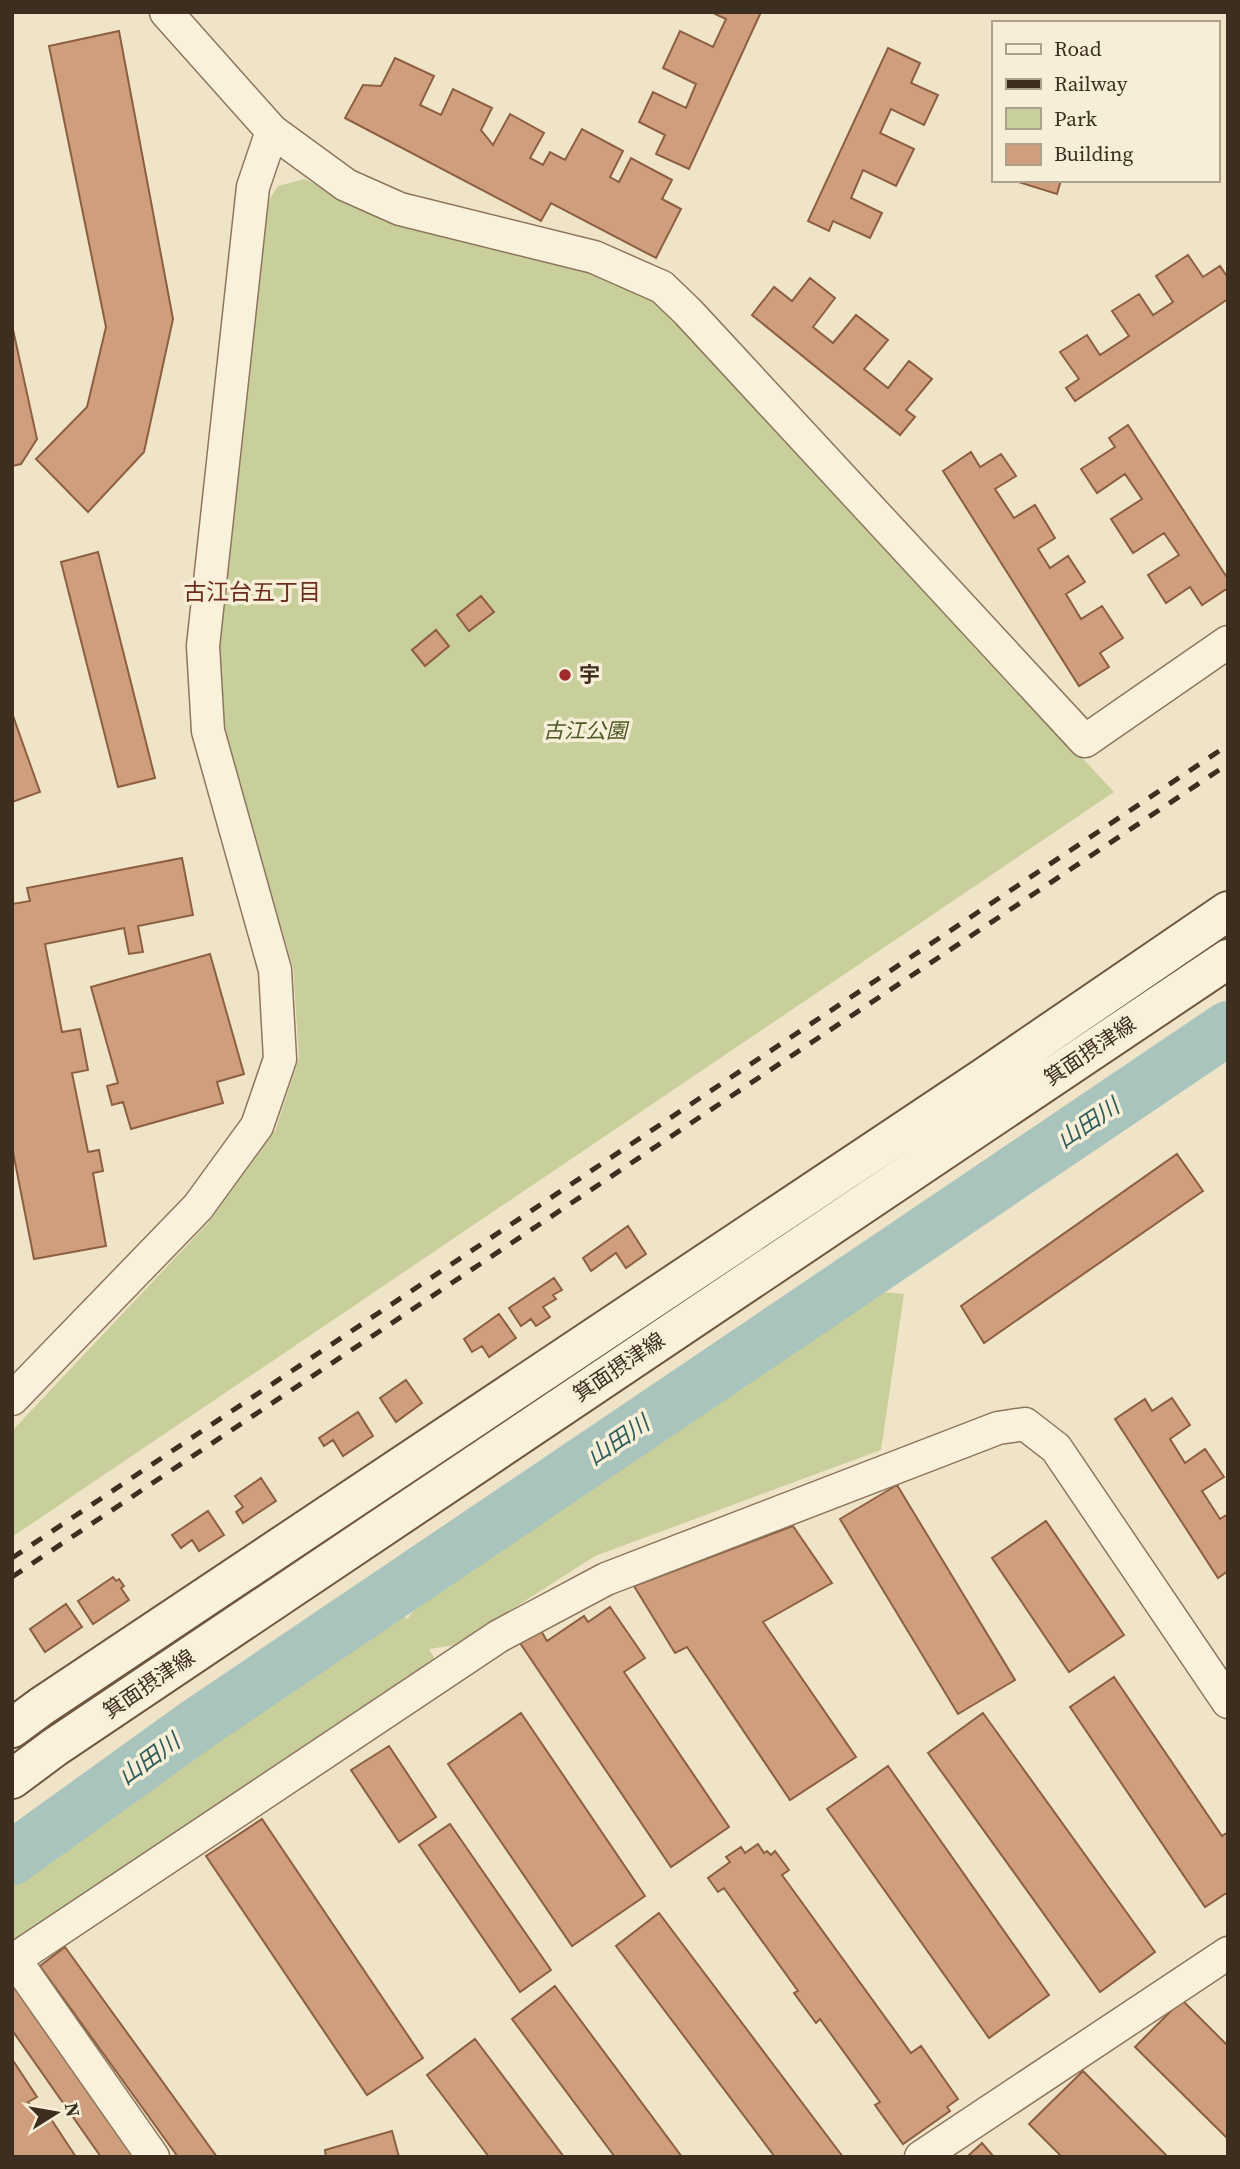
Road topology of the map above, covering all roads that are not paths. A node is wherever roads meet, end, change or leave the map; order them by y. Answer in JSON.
{"nodes":[{"id":1,"x":166,"y":12,"type":"edge"},
{"id":2,"x":272,"y":131,"type":"junction"},
{"id":3,"x":1228,"y":642,"type":"edge"},
{"id":4,"x":1228,"y":911,"type":"edge"},
{"id":5,"x":1228,"y":959,"type":"edge"},
{"id":6,"x":12,"y":1399,"type":"edge"},
{"id":7,"x":1228,"y":1702,"type":"edge"},
{"id":8,"x":12,"y":1728,"type":"edge"},
{"id":9,"x":12,"y":1779,"type":"edge"},
{"id":10,"x":1228,"y":1953,"type":"edge"},
{"id":11,"x":13,"y":1961,"type":"edge"},
{"id":12,"x":153,"y":2157,"type":"edge"},
{"id":13,"x":921,"y":2157,"type":"edge"}],
"edges":[{"from":1,"to":2,"type":"street"},
{"from":2,"to":3,"type":"street"},
{"from":2,"to":6,"type":"street"},
{"from":4,"to":8,"type":"main road","name":"箕面摂津線"},
{"from":5,"to":9,"type":"main road","name":"箕面摂津線"},
{"from":7,"to":11,"type":"street"},
{"from":10,"to":13,"type":"street"},
{"from":11,"to":12,"type":"street"}]}
